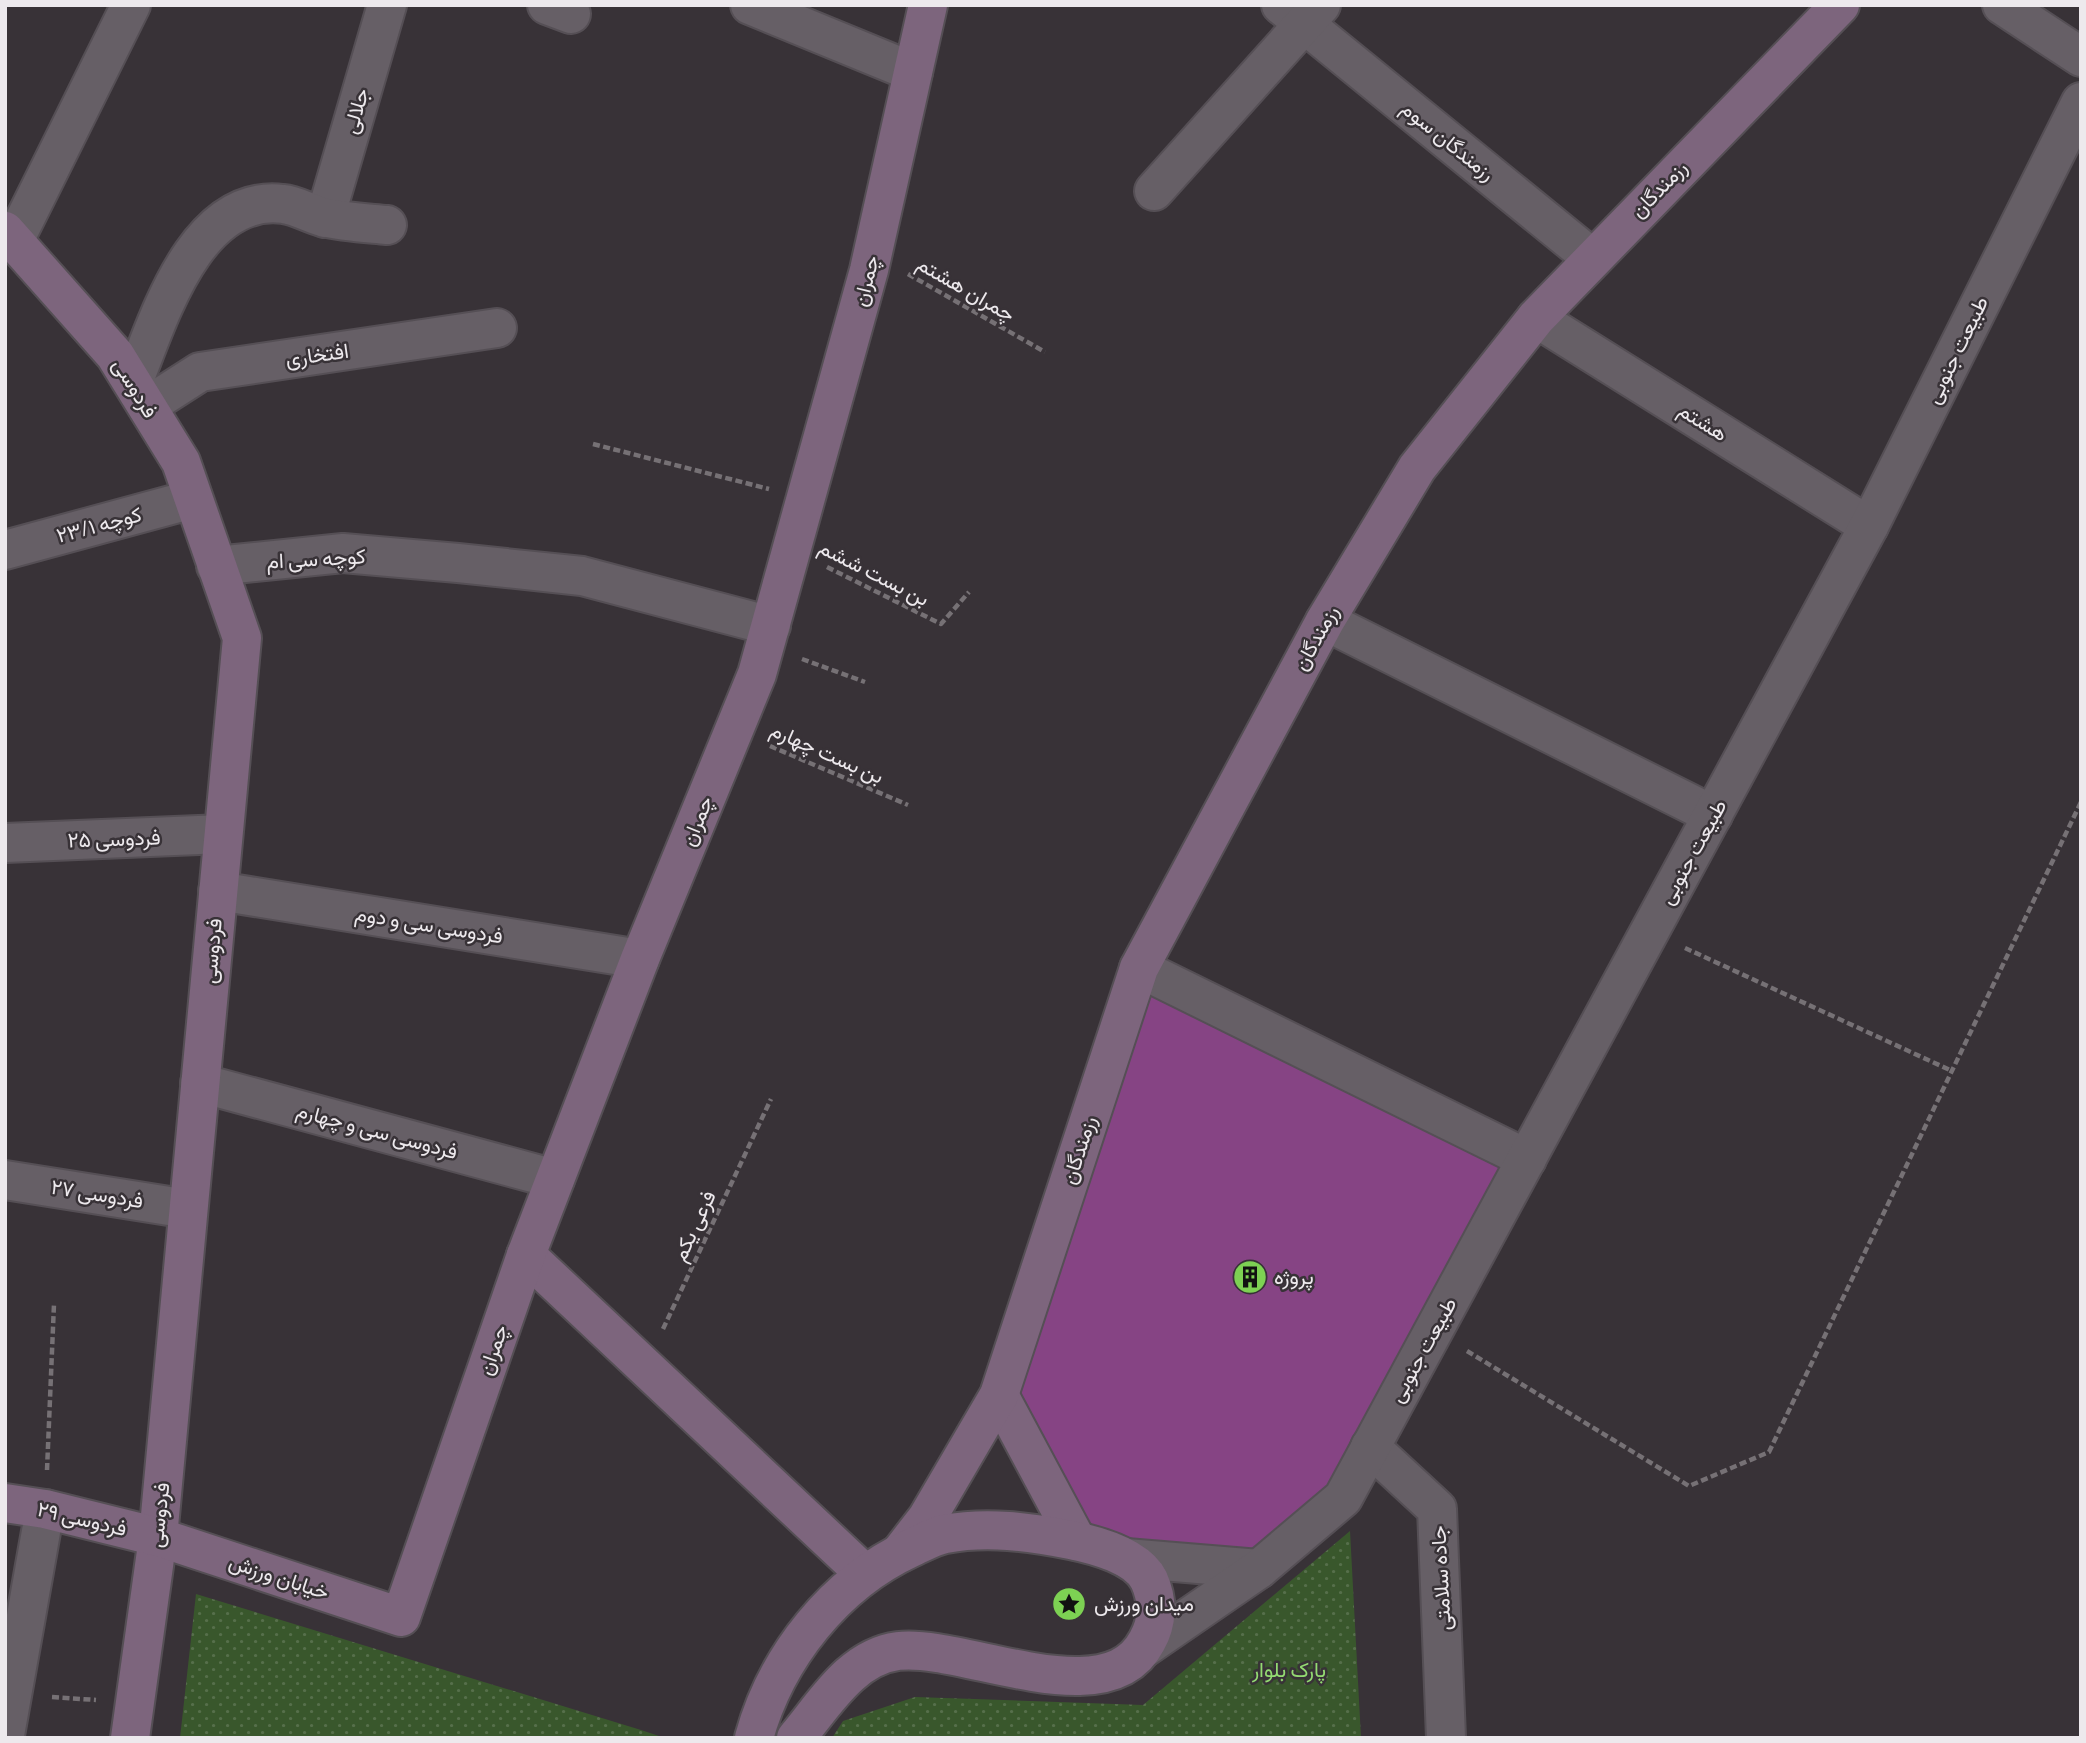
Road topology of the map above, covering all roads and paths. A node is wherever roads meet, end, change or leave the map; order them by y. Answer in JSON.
{"nodes":[{"id":1,"x":131,"y":5,"type":"edge"},
{"id":2,"x":387,"y":5,"type":"edge"},
{"id":3,"x":750,"y":5,"type":"edge"},
{"id":4,"x":928,"y":5,"type":"edge"},
{"id":5,"x":1840,"y":5,"type":"edge"},
{"id":6,"x":2002,"y":5,"type":"edge"},
{"id":7,"x":1302,"y":11,"type":"edge"},
{"id":8,"x":2081,"y":57,"type":"edge"},
{"id":9,"x":913,"y":72,"type":"junction"},
{"id":10,"x":2081,"y":102,"type":"edge"},
{"id":11,"x":1154,"y":191,"type":"dead end"},
{"id":12,"x":325,"y":218,"type":"junction"},
{"id":13,"x":387,"y":225,"type":"dead end"},
{"id":14,"x":10,"y":236,"type":"edge"},
{"id":15,"x":873,"y":254,"type":"junction"},
{"id":16,"x":1592,"y":258,"type":"junction"},
{"id":17,"x":1536,"y":318,"type":"junction"},
{"id":18,"x":497,"y":328,"type":"dead end"},
{"id":19,"x":1045,"y":352,"type":"dead end"},
{"id":20,"x":140,"y":395,"type":"junction"},
{"id":21,"x":593,"y":444,"type":"dead end"},
{"id":22,"x":806,"y":498,"type":"junction"},
{"id":23,"x":193,"y":499,"type":"junction"},
{"id":24,"x":1869,"y":526,"type":"junction"},
{"id":25,"x":5,"y":550,"type":"edge"},
{"id":26,"x":791,"y":550,"type":"junction"},
{"id":27,"x":216,"y":566,"type":"junction"},
{"id":28,"x":969,"y":592,"type":"dead end"},
{"id":29,"x":1325,"y":621,"type":"junction"},
{"id":30,"x":768,"y":636,"type":"junction"},
{"id":31,"x":865,"y":682,"type":"dead end"},
{"id":32,"x":734,"y":730,"type":"junction"},
{"id":33,"x":2081,"y":802,"type":"edge"},
{"id":34,"x":908,"y":805,"type":"dead end"},
{"id":35,"x":1713,"y":815,"type":"junction"},
{"id":36,"x":223,"y":834,"type":"junction"},
{"id":37,"x":5,"y":843,"type":"edge"},
{"id":38,"x":218,"y":891,"type":"junction"},
{"id":39,"x":1649,"y":931,"type":"junction"},
{"id":40,"x":640,"y":959,"type":"junction"},
{"id":41,"x":1139,"y":968,"type":"junction"},
{"id":42,"x":1952,"y":1071,"type":"junction"},
{"id":43,"x":200,"y":1083,"type":"junction"},
{"id":44,"x":771,"y":1099,"type":"dead end"},
{"id":45,"x":1527,"y":1159,"type":"junction"},
{"id":46,"x":555,"y":1179,"type":"junction"},
{"id":47,"x":5,"y":1180,"type":"edge"},
{"id":48,"x":188,"y":1209,"type":"junction"},
{"id":49,"x":526,"y":1255,"type":"junction"},
{"id":50,"x":54,"y":1304,"type":"dead end"},
{"id":51,"x":1434,"y":1330,"type":"junction"},
{"id":52,"x":646,"y":1366,"type":"junction"},
{"id":53,"x":999,"y":1395,"type":"junction"},
{"id":54,"x":1370,"y":1447,"type":"junction"},
{"id":55,"x":5,"y":1503,"type":"edge"},
{"id":56,"x":45,"y":1509,"type":"junction"},
{"id":57,"x":158,"y":1537,"type":"junction"},
{"id":58,"x":1077,"y":1541,"type":"junction"},
{"id":59,"x":900,"y":1553,"type":"junction"},
{"id":60,"x":1126,"y":1558,"type":"junction"},
{"id":61,"x":1259,"y":1569,"type":"junction"},
{"id":62,"x":865,"y":1574,"type":"junction"},
{"id":63,"x":401,"y":1617,"type":"joint"},
{"id":64,"x":1144,"y":1648,"type":"junction"},
{"id":65,"x":9,"y":1695,"type":"edge"},
{"id":66,"x":132,"y":1720,"type":"edge"},
{"id":67,"x":5,"y":1735,"type":"edge"},
{"id":68,"x":754,"y":1738,"type":"edge"},
{"id":69,"x":796,"y":1738,"type":"edge"},
{"id":70,"x":1446,"y":1738,"type":"edge"}],
"edges":[{"from":1,"to":14,"type":"street"},
{"from":2,"to":12,"type":"street","name":"جلالی"},
{"from":3,"to":9,"type":"street"},
{"from":4,"to":9,"type":"street","name":"چمران"},
{"from":5,"to":16,"type":"street","name":"رزمندگان"},
{"from":6,"to":8,"type":"street"},
{"from":7,"to":11,"type":"street"},
{"from":7,"to":16,"type":"street","name":"رزمندگان سوم"},
{"from":9,"to":15,"type":"street","name":"چمران"},
{"from":10,"to":24,"type":"street","name":"طبیعت جنوبی"},
{"from":12,"to":13,"type":"street"},
{"from":12,"to":20,"type":"street"},
{"from":14,"to":20,"type":"street","name":"فردوسی"},
{"from":15,"to":19,"type":"path","name":"چمران هشتم"},
{"from":15,"to":22,"type":"street","name":"چمران"},
{"from":16,"to":17,"type":"street","name":"رزمندگان"},
{"from":17,"to":24,"type":"street","name":"هشتم"},
{"from":17,"to":29,"type":"street","name":"رزمندگان"},
{"from":18,"to":20,"type":"street","name":"افتخاری"},
{"from":20,"to":23,"type":"street","name":"فردوسی"},
{"from":21,"to":22,"type":"path"},
{"from":22,"to":26,"type":"street","name":"چمران"},
{"from":23,"to":25,"type":"street","name":"کوچه ۲۳/۱"},
{"from":23,"to":27,"type":"street","name":"فردوسی"},
{"from":24,"to":35,"type":"street","name":"طبیعت جنوبی"},
{"from":26,"to":28,"type":"path","name":"بن بست ششم"},
{"from":26,"to":30,"type":"street","name":"چمران"},
{"from":27,"to":30,"type":"street","name":"کوچه سی ام"},
{"from":27,"to":36,"type":"street","name":"فردوسی"},
{"from":29,"to":35,"type":"street"},
{"from":29,"to":41,"type":"street","name":"رزمندگان"},
{"from":30,"to":31,"type":"path"},
{"from":30,"to":32,"type":"street","name":"چمران"},
{"from":32,"to":34,"type":"path","name":"بن بست چهارم"},
{"from":32,"to":40,"type":"street","name":"چمران"},
{"from":33,"to":42,"type":"path"},
{"from":35,"to":39,"type":"street","name":"طبیعت جنوبی"},
{"from":36,"to":37,"type":"street","name":"فردوسی ۲۵"},
{"from":36,"to":38,"type":"street","name":"فردوسی"},
{"from":38,"to":40,"type":"street","name":"فردوسی سی و دوم"},
{"from":38,"to":43,"type":"street","name":"فردوسی"},
{"from":39,"to":42,"type":"path"},
{"from":39,"to":45,"type":"street","name":"طبیعت جنوبی"},
{"from":40,"to":46,"type":"street","name":"چمران"},
{"from":41,"to":45,"type":"street"},
{"from":41,"to":53,"type":"street","name":"رزمندگان"},
{"from":42,"to":51,"type":"path"},
{"from":43,"to":46,"type":"street","name":"فردوسی سی و چهارم"},
{"from":43,"to":48,"type":"street","name":"فردوسی"},
{"from":44,"to":52,"type":"path","name":"فرعی یکم"},
{"from":45,"to":51,"type":"street","name":"طبیعت جنوبی"},
{"from":46,"to":49,"type":"street","name":"چمران"},
{"from":47,"to":48,"type":"street","name":"فردوسی ۲۷"},
{"from":48,"to":57,"type":"street","name":"فردوسی"},
{"from":49,"to":52,"type":"street"},
{"from":49,"to":63,"type":"street","name":"چمران"},
{"from":50,"to":56,"type":"path"},
{"from":51,"to":54,"type":"street","name":"طبیعت جنوبی"},
{"from":52,"to":62,"type":"street"},
{"from":53,"to":58,"type":"street"},
{"from":53,"to":59,"type":"street","name":"رزمندگان"},
{"from":54,"to":61,"type":"street","name":"طبیعت جنوبی"},
{"from":54,"to":70,"type":"street","name":"جاده سلامتی"},
{"from":55,"to":56,"type":"street","name":"فردوسی ۲۹"},
{"from":56,"to":57,"type":"street","name":"فردوسی ۲۹"},
{"from":56,"to":65,"type":"street"},
{"from":57,"to":63,"type":"street","name":"خیابان ورزش"},
{"from":57,"to":66,"type":"street","name":"فردوسی"},
{"from":58,"to":59,"type":"street"},
{"from":58,"to":60,"type":"street"},
{"from":59,"to":62,"type":"street"},
{"from":60,"to":61,"type":"street"},
{"from":60,"to":64,"type":"street"},
{"from":61,"to":64,"type":"street","name":"طبیعت جنوبی"},
{"from":62,"to":68,"type":"street"},
{"from":64,"to":69,"type":"street"},
{"from":65,"to":66,"type":"path"},
{"from":65,"to":67,"type":"street"}]}
